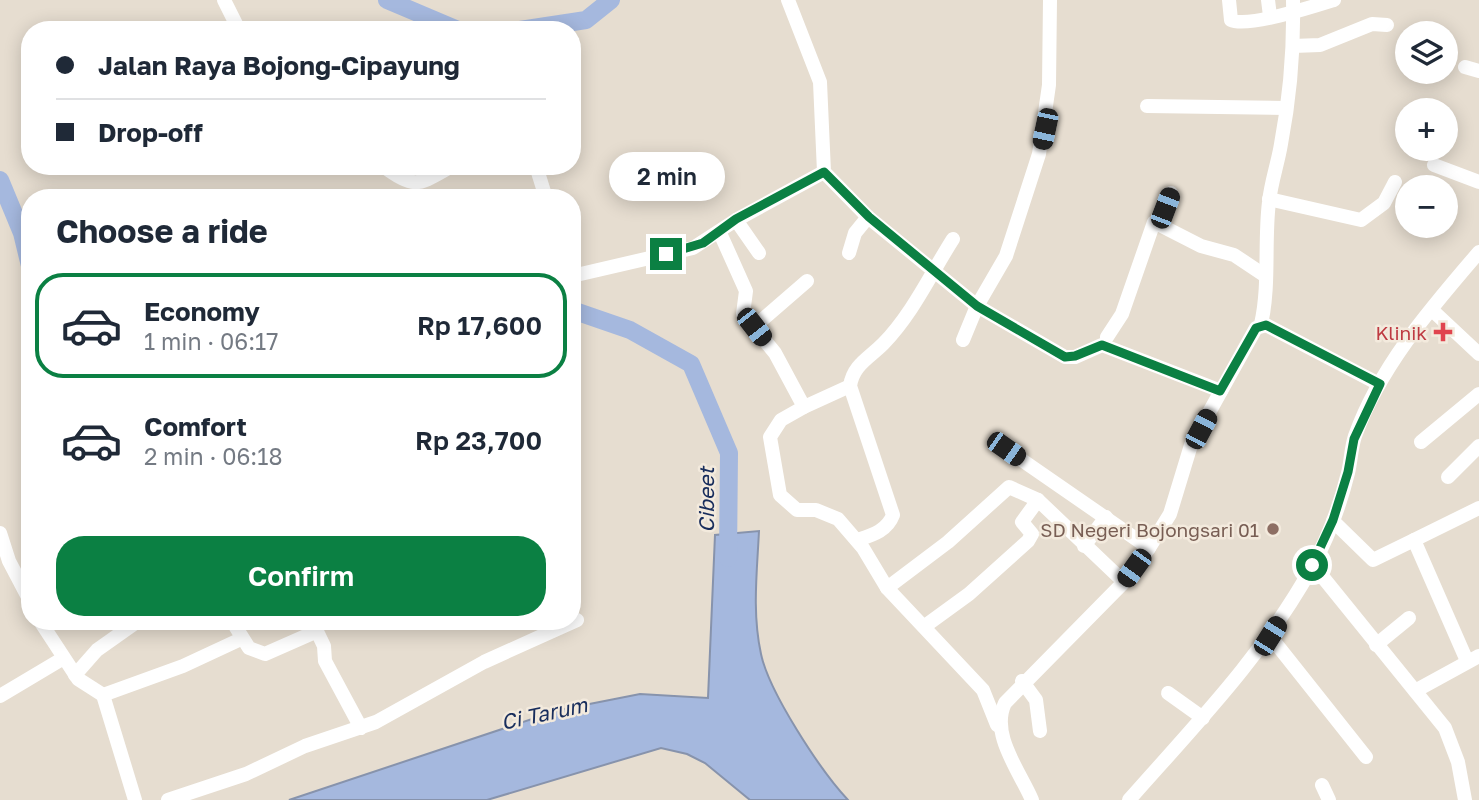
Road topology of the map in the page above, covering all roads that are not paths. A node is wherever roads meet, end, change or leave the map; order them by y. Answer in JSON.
{"nodes":[{"id":1,"x":224,"y":0,"type":"edge"},
{"id":2,"x":788,"y":0,"type":"edge"},
{"id":3,"x":1050,"y":0,"type":"edge"},
{"id":4,"x":1229,"y":0,"type":"edge"},
{"id":5,"x":1268,"y":0,"type":"edge"},
{"id":6,"x":1335,"y":0,"type":"edge"},
{"id":7,"x":1294,"y":7,"type":"edge"},
{"id":8,"x":1270,"y":16,"type":"junction"},
{"id":9,"x":234,"y":21,"type":"edge"},
{"id":10,"x":1387,"y":25,"type":"dead end"},
{"id":11,"x":1293,"y":46,"type":"junction"},
{"id":12,"x":1147,"y":106,"type":"dead end"},
{"id":13,"x":1286,"y":108,"type":"junction"},
{"id":14,"x":1434,"y":165,"type":"dead end"},
{"id":15,"x":824,"y":172,"type":"junction"},
{"id":16,"x":398,"y":175,"type":"edge"},
{"id":17,"x":437,"y":175,"type":"edge"},
{"id":18,"x":1395,"y":182,"type":"dead end"},
{"id":19,"x":1479,"y":182,"type":"edge"},
{"id":20,"x":1171,"y":193,"type":"dead end"},
{"id":21,"x":1269,"y":199,"type":"junction"},
{"id":22,"x":869,"y":217,"type":"junction"},
{"id":23,"x":736,"y":219,"type":"junction"},
{"id":24,"x":1159,"y":223,"type":"junction"},
{"id":25,"x":720,"y":233,"type":"junction"},
{"id":26,"x":953,"y":239,"type":"dead end"},
{"id":27,"x":1479,"y":252,"type":"edge"},
{"id":28,"x":758,"y":253,"type":"dead end"},
{"id":29,"x":849,"y":253,"type":"dead end"},
{"id":30,"x":933,"y":270,"type":"junction"},
{"id":31,"x":581,"y":274,"type":"edge"},
{"id":32,"x":1264,"y":275,"type":"junction"},
{"id":33,"x":807,"y":281,"type":"dead end"},
{"id":34,"x":977,"y":306,"type":"junction"},
{"id":35,"x":1432,"y":310,"type":"junction"},
{"id":36,"x":1261,"y":324,"type":"junction"},
{"id":37,"x":754,"y":327,"type":"junction"},
{"id":38,"x":1107,"y":337,"type":"dead end"},
{"id":39,"x":963,"y":340,"type":"dead end"},
{"id":40,"x":1479,"y":354,"type":"edge"},
{"id":41,"x":1380,"y":384,"type":"junction"},
{"id":42,"x":850,"y":386,"type":"junction"},
{"id":43,"x":1220,"y":391,"type":"junction"},
{"id":44,"x":1479,"y":394,"type":"edge"},
{"id":45,"x":804,"y":407,"type":"junction"},
{"id":46,"x":1421,"y":442,"type":"dead end"},
{"id":47,"x":1479,"y":446,"type":"edge"},
{"id":48,"x":1006,"y":449,"type":"dead end"},
{"id":49,"x":1448,"y":477,"type":"dead end"},
{"id":50,"x":1038,"y":500,"type":"junction"},
{"id":51,"x":1479,"y":508,"type":"edge"},
{"id":52,"x":1105,"y":517,"type":"junction"},
{"id":53,"x":1333,"y":520,"type":"junction"},
{"id":54,"x":0,"y":534,"type":"edge"},
{"id":55,"x":857,"y":540,"type":"junction"},
{"id":56,"x":1414,"y":540,"type":"junction"},
{"id":57,"x":1084,"y":546,"type":"junction"},
{"id":58,"x":1149,"y":548,"type":"junction"},
{"id":59,"x":1312,"y":565,"type":"junction"},
{"id":60,"x":1124,"y":582,"type":"junction"},
{"id":61,"x":21,"y":584,"type":"edge"},
{"id":62,"x":887,"y":588,"type":"junction"},
{"id":63,"x":1409,"y":618,"type":"dead end"},
{"id":64,"x":925,"y":626,"type":"junction"},
{"id":65,"x":45,"y":630,"type":"edge"},
{"id":66,"x":125,"y":630,"type":"edge"},
{"id":67,"x":236,"y":630,"type":"edge"},
{"id":68,"x":308,"y":630,"type":"edge"},
{"id":69,"x":315,"y":630,"type":"edge"},
{"id":70,"x":555,"y":630,"type":"edge"},
{"id":71,"x":1270,"y":636,"type":"junction"},
{"id":72,"x":241,"y":639,"type":"junction"},
{"id":73,"x":1376,"y":645,"type":"junction"},
{"id":74,"x":1473,"y":658,"type":"edge"},
{"id":75,"x":62,"y":659,"type":"junction"},
{"id":76,"x":75,"y":675,"type":"junction"},
{"id":77,"x":1022,"y":681,"type":"junction"},
{"id":78,"x":1415,"y":691,"type":"junction"},
{"id":79,"x":1168,"y":693,"type":"dead end"},
{"id":80,"x":103,"y":695,"type":"junction"},
{"id":81,"x":0,"y":696,"type":"edge"},
{"id":82,"x":1203,"y":718,"type":"junction"},
{"id":83,"x":361,"y":727,"type":"junction"},
{"id":84,"x":1040,"y":731,"type":"dead end"},
{"id":85,"x":1000,"y":732,"type":"junction"},
{"id":86,"x":1366,"y":757,"type":"dead end"},
{"id":87,"x":1322,"y":785,"type":"dead end"},
{"id":88,"x":135,"y":800,"type":"edge"},
{"id":89,"x":168,"y":800,"type":"edge"},
{"id":90,"x":1031,"y":800,"type":"edge"},
{"id":91,"x":1129,"y":800,"type":"edge"},
{"id":92,"x":1329,"y":800,"type":"edge"},
{"id":93,"x":1465,"y":800,"type":"edge"}],
"edges":[{"from":1,"to":9,"type":"street"},
{"from":2,"to":15,"type":"street"},
{"from":3,"to":34,"type":"street"},
{"from":4,"to":8,"type":"street"},
{"from":5,"to":8,"type":"street"},
{"from":6,"to":7,"type":"street"},
{"from":7,"to":8,"type":"street"},
{"from":7,"to":11,"type":"street"},
{"from":10,"to":11,"type":"street"},
{"from":11,"to":13,"type":"street"},
{"from":12,"to":13,"type":"street"},
{"from":13,"to":21,"type":"street"},
{"from":14,"to":19,"type":"street"},
{"from":15,"to":22,"type":"street"},
{"from":15,"to":23,"type":"street"},
{"from":16,"to":17,"type":"street"},
{"from":18,"to":21,"type":"street"},
{"from":20,"to":24,"type":"street"},
{"from":21,"to":32,"type":"street"},
{"from":22,"to":29,"type":"street"},
{"from":22,"to":30,"type":"street"},
{"from":23,"to":25,"type":"street"},
{"from":23,"to":28,"type":"street"},
{"from":24,"to":32,"type":"street"},
{"from":24,"to":38,"type":"street"},
{"from":25,"to":31,"type":"street"},
{"from":25,"to":37,"type":"street"},
{"from":26,"to":30,"type":"street"},
{"from":27,"to":35,"type":"street"},
{"from":30,"to":34,"type":"street"},
{"from":30,"to":42,"type":"street"},
{"from":32,"to":36,"type":"street"},
{"from":33,"to":37,"type":"street"},
{"from":34,"to":39,"type":"street"},
{"from":34,"to":43,"type":"street"},
{"from":35,"to":40,"type":"street"},
{"from":35,"to":41,"type":"street"},
{"from":36,"to":41,"type":"street"},
{"from":36,"to":43,"type":"street"},
{"from":37,"to":45,"type":"street"},
{"from":41,"to":53,"type":"street"},
{"from":42,"to":45,"type":"street"},
{"from":42,"to":55,"type":"street"},
{"from":43,"to":58,"type":"street"},
{"from":44,"to":46,"type":"street"},
{"from":45,"to":55,"type":"street"},
{"from":47,"to":49,"type":"street"},
{"from":48,"to":52,"type":"street"},
{"from":50,"to":57,"type":"street"},
{"from":50,"to":62,"type":"street"},
{"from":50,"to":64,"type":"street"},
{"from":51,"to":56,"type":"street"},
{"from":52,"to":57,"type":"street"},
{"from":52,"to":58,"type":"street"},
{"from":53,"to":56,"type":"street"},
{"from":53,"to":59,"type":"street"},
{"from":54,"to":61,"type":"street"},
{"from":55,"to":62,"type":"street"},
{"from":56,"to":74,"type":"street"},
{"from":57,"to":60,"type":"street"},
{"from":58,"to":60,"type":"street"},
{"from":59,"to":71,"type":"street"},
{"from":59,"to":73,"type":"street"},
{"from":60,"to":77,"type":"street"},
{"from":62,"to":64,"type":"street"},
{"from":63,"to":73,"type":"street"},
{"from":64,"to":85,"type":"street"},
{"from":65,"to":75,"type":"street"},
{"from":66,"to":76,"type":"street"},
{"from":67,"to":72,"type":"street"},
{"from":68,"to":72,"type":"street"},
{"from":69,"to":83,"type":"street"},
{"from":70,"to":83,"type":"street"},
{"from":71,"to":82,"type":"street"},
{"from":71,"to":86,"type":"street"},
{"from":72,"to":80,"type":"street"},
{"from":73,"to":78,"type":"street"},
{"from":74,"to":78,"type":"street"},
{"from":75,"to":76,"type":"street"},
{"from":75,"to":81,"type":"street"},
{"from":76,"to":80,"type":"street"},
{"from":77,"to":84,"type":"street"},
{"from":77,"to":85,"type":"street"},
{"from":78,"to":93,"type":"street"},
{"from":79,"to":82,"type":"street"},
{"from":80,"to":88,"type":"street"},
{"from":82,"to":91,"type":"street"},
{"from":83,"to":89,"type":"street"},
{"from":85,"to":90,"type":"street"},
{"from":87,"to":92,"type":"street"}]}
